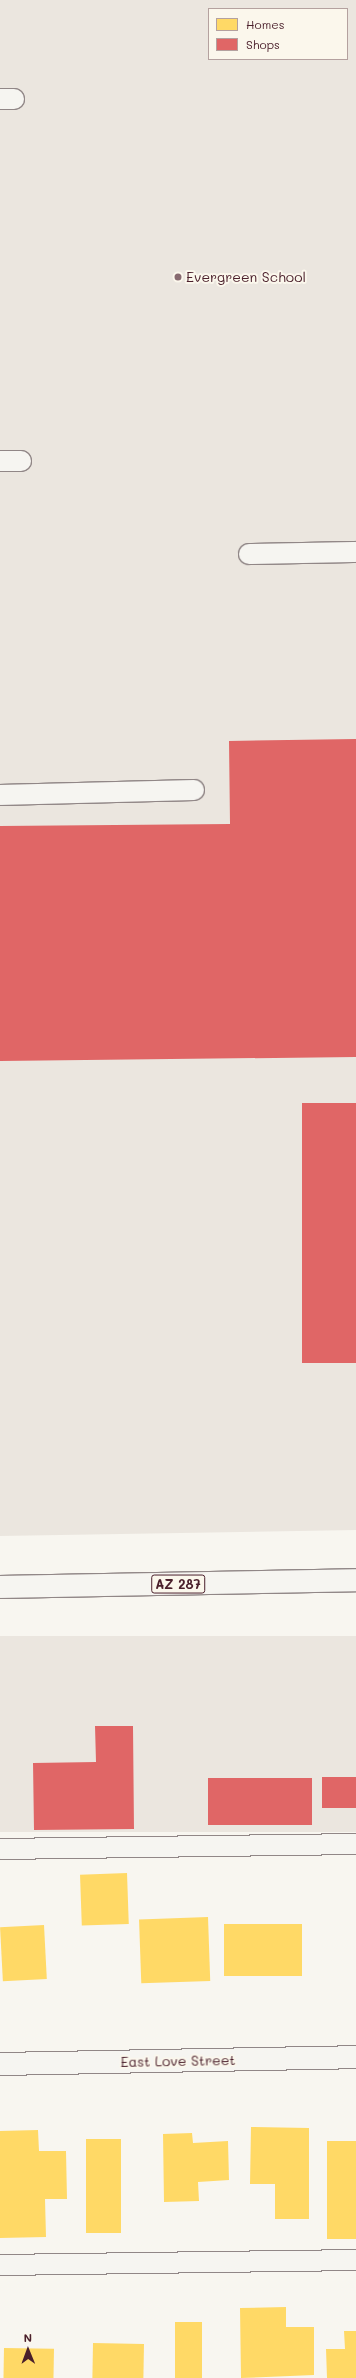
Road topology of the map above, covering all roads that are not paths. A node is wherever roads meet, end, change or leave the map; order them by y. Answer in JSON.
{"nodes":[{"id":1,"x":0,"y":461,"type":"edge"},
{"id":2,"x":21,"y":461,"type":"dead end"},
{"id":3,"x":356,"y":552,"type":"edge"},
{"id":4,"x":249,"y":554,"type":"dead end"},
{"id":5,"x":194,"y":790,"type":"dead end"},
{"id":6,"x":0,"y":795,"type":"edge"},
{"id":7,"x":356,"y":1580,"type":"edge"},
{"id":8,"x":0,"y":1587,"type":"edge"},
{"id":9,"x":356,"y":1844,"type":"edge"},
{"id":10,"x":0,"y":1849,"type":"edge"},
{"id":11,"x":356,"y":2057,"type":"edge"},
{"id":12,"x":0,"y":2064,"type":"edge"},
{"id":13,"x":356,"y":2260,"type":"edge"},
{"id":14,"x":0,"y":2265,"type":"edge"}],
"edges":[{"from":1,"to":2,"type":"lane"},
{"from":3,"to":4,"type":"lane"},
{"from":5,"to":6,"type":"lane"},
{"from":7,"to":8,"type":"main road","number":"AZ 287"},
{"from":9,"to":10,"type":"lane"},
{"from":11,"to":12,"type":"main road","name":"East Love Street"},
{"from":13,"to":14,"type":"lane"}]}
